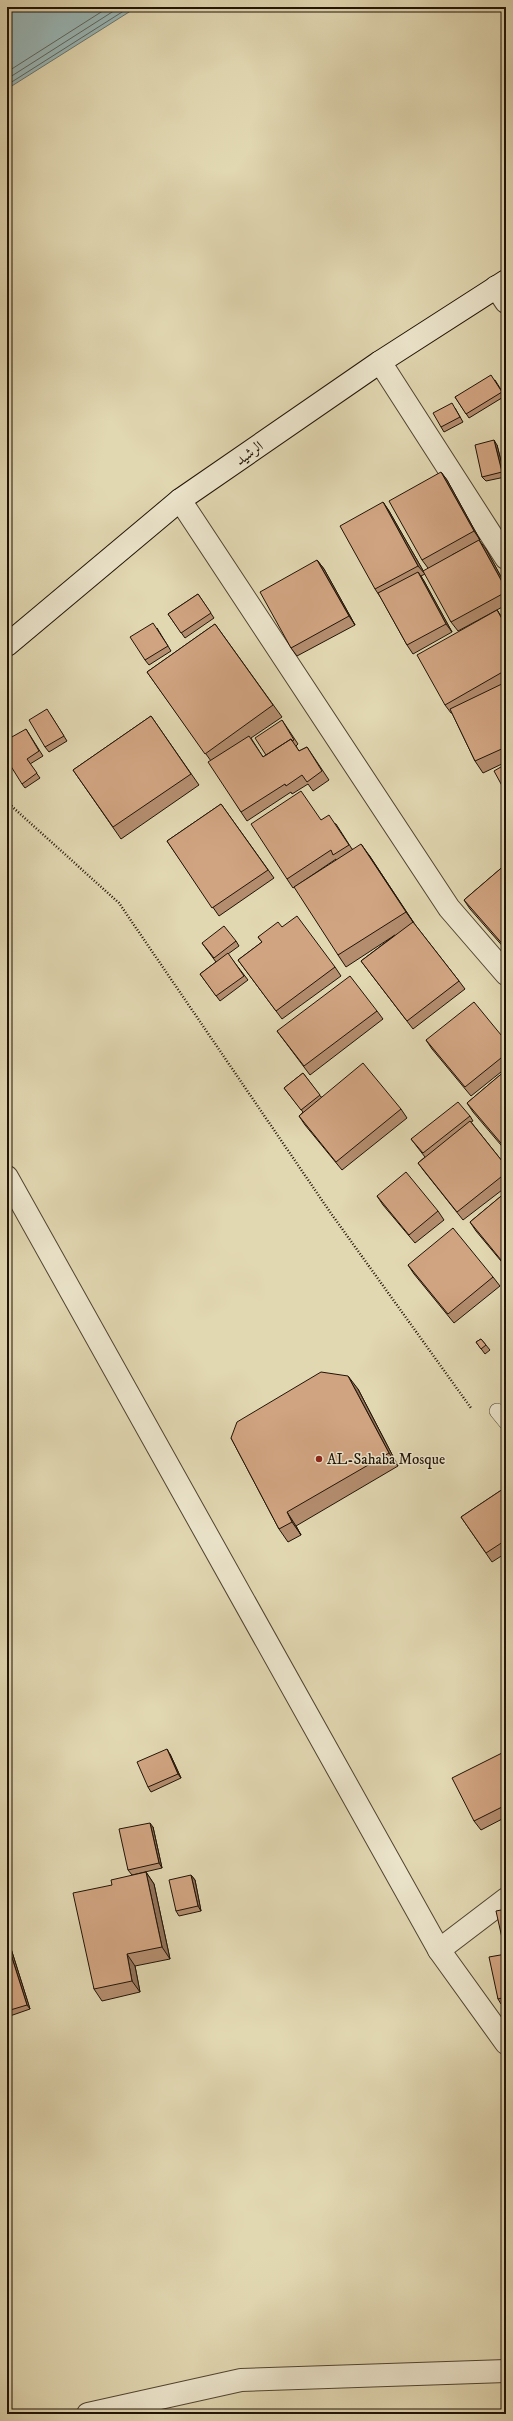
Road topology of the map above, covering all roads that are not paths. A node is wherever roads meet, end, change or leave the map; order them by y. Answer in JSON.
{"nodes":[{"id":1,"x":502,"y":290,"type":"edge"},
{"id":2,"x":380,"y":362,"type":"junction"},
{"id":3,"x":180,"y":500,"type":"junction"},
{"id":4,"x":506,"y":558,"type":"edge"},
{"id":5,"x":7,"y":645,"type":"edge"},
{"id":6,"x":506,"y":974,"type":"edge"},
{"id":7,"x":7,"y":1177,"type":"edge"},
{"id":8,"x":506,"y":1898,"type":"edge"},
{"id":9,"x":439,"y":1950,"type":"junction"},
{"id":10,"x":506,"y":2043,"type":"edge"},
{"id":11,"x":506,"y":2371,"type":"edge"},
{"id":12,"x":162,"y":2406,"type":"edge"},
{"id":13,"x":88,"y":2414,"type":"edge"}],
"edges":[{"from":1,"to":2,"type":"street","name":"الرشيد"},
{"from":2,"to":3,"type":"street","name":"الرشيد"},
{"from":2,"to":4,"type":"street"},
{"from":3,"to":5,"type":"street","name":"الرشيد"},
{"from":3,"to":6,"type":"street"},
{"from":7,"to":9,"type":"street"},
{"from":8,"to":9,"type":"street"},
{"from":9,"to":10,"type":"street"},
{"from":11,"to":12,"type":"street"},
{"from":12,"to":13,"type":"street"}]}
